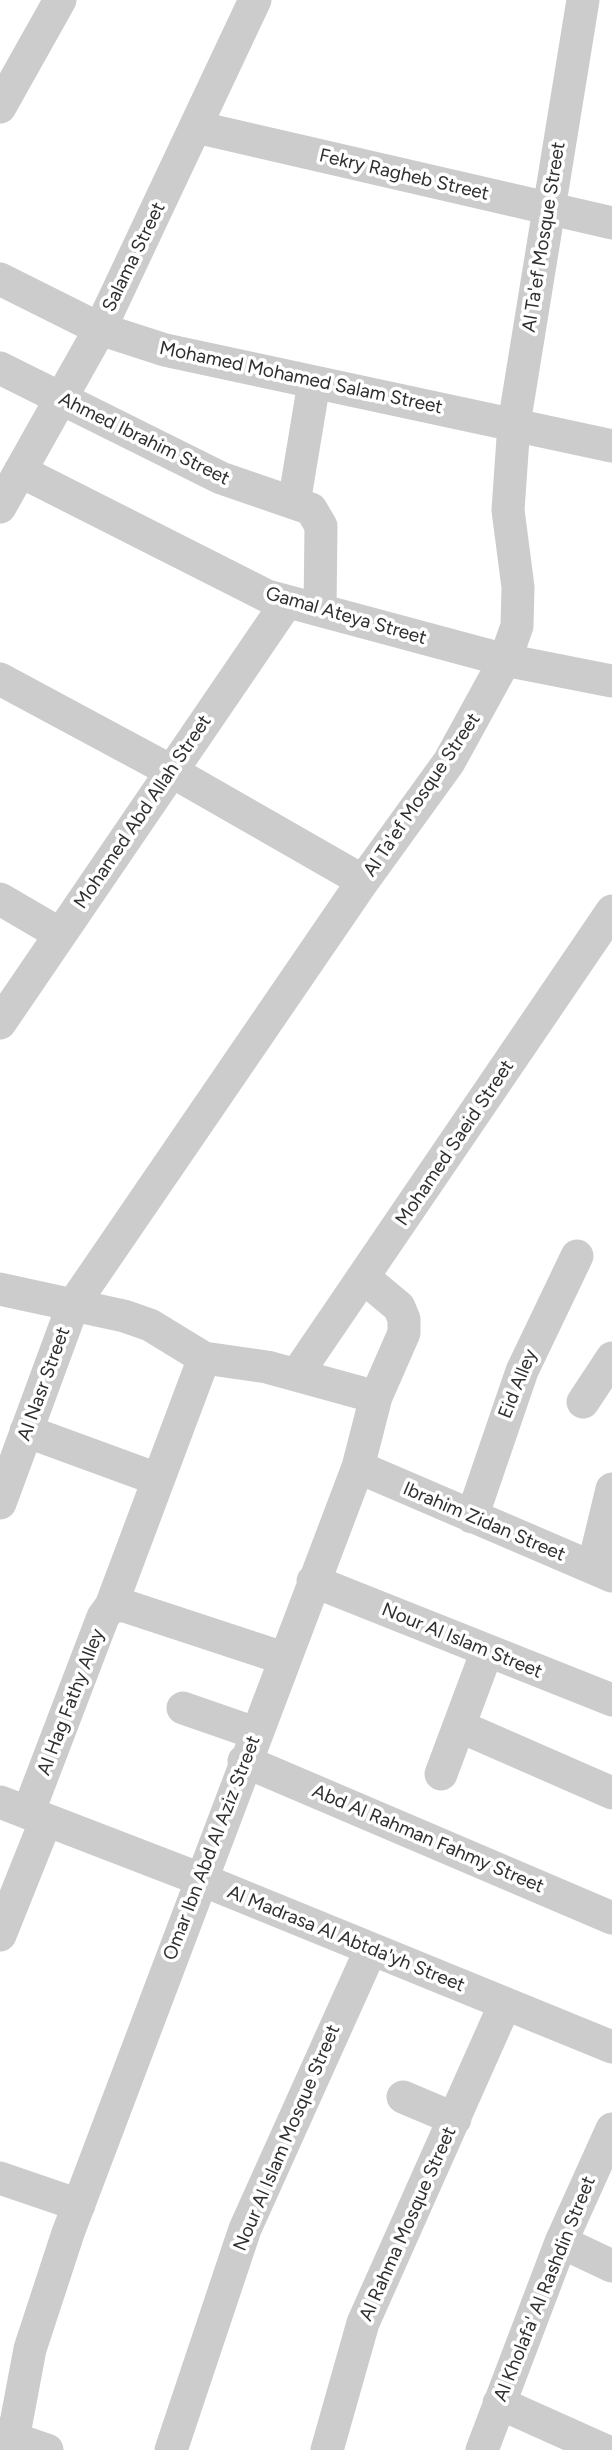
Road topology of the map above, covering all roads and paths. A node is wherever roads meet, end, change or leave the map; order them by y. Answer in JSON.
{"nodes":[{"id":1,"x":60,"y":0,"type":"edge"},
{"id":2,"x":255,"y":0,"type":"edge"},
{"id":3,"x":583,"y":0,"type":"edge"},
{"id":4,"x":0,"y":107,"type":"edge"},
{"id":5,"x":196,"y":127,"type":"junction"},
{"id":6,"x":549,"y":209,"type":"junction"},
{"id":7,"x":612,"y":223,"type":"edge"},
{"id":8,"x":0,"y":279,"type":"edge"},
{"id":9,"x":100,"y":329,"type":"junction"},
{"id":10,"x":0,"y":368,"type":"edge"},
{"id":11,"x":314,"y":383,"type":"junction"},
{"id":12,"x":61,"y":398,"type":"junction"},
{"id":13,"x":514,"y":424,"type":"junction"},
{"id":14,"x":612,"y":446,"type":"edge"},
{"id":15,"x":20,"y":471,"type":"junction"},
{"id":16,"x":294,"y":503,"type":"junction"},
{"id":17,"x":0,"y":507,"type":"edge"},
{"id":18,"x":287,"y":602,"type":"junction"},
{"id":19,"x":320,"y":610,"type":"junction"},
{"id":20,"x":505,"y":660,"type":"junction"},
{"id":21,"x":0,"y":679,"type":"edge"},
{"id":22,"x":612,"y":681,"type":"edge"},
{"id":23,"x":171,"y":771,"type":"junction"},
{"id":24,"x":363,"y":881,"type":"junction"},
{"id":25,"x":0,"y":899,"type":"edge"},
{"id":26,"x":612,"y":911,"type":"edge"},
{"id":27,"x":60,"y":934,"type":"junction"},
{"id":28,"x":0,"y":1023,"type":"edge"},
{"id":29,"x":577,"y":1256,"type":"dead end"},
{"id":30,"x":363,"y":1277,"type":"junction"},
{"id":31,"x":0,"y":1289,"type":"edge"},
{"id":32,"x":73,"y":1305,"type":"junction"},
{"id":33,"x":204,"y":1358,"type":"junction"},
{"id":34,"x":612,"y":1358,"type":"edge"},
{"id":35,"x":297,"y":1374,"type":"junction"},
{"id":36,"x":376,"y":1397,"type":"junction"},
{"id":37,"x":583,"y":1402,"type":"dead end"},
{"id":38,"x":26,"y":1431,"type":"junction"},
{"id":39,"x":358,"y":1467,"type":"junction"},
{"id":40,"x":157,"y":1479,"type":"junction"},
{"id":41,"x":2,"y":1489,"type":"edge"},
{"id":42,"x":612,"y":1489,"type":"edge"},
{"id":43,"x":472,"y":1517,"type":"junction"},
{"id":44,"x":603,"y":1572,"type":"edge"},
{"id":45,"x":313,"y":1581,"type":"junction"},
{"id":46,"x":110,"y":1606,"type":"junction"},
{"id":47,"x":487,"y":1651,"type":"junction"},
{"id":48,"x":283,"y":1658,"type":"junction"},
{"id":49,"x":612,"y":1700,"type":"edge"},
{"id":50,"x":184,"y":1707,"type":"dead end"},
{"id":51,"x":459,"y":1726,"type":"junction"},
{"id":52,"x":250,"y":1747,"type":"junction"},
{"id":53,"x":441,"y":1774,"type":"dead end"},
{"id":54,"x":612,"y":1793,"type":"edge"},
{"id":55,"x":25,"y":1811,"type":"edge"},
{"id":56,"x":200,"y":1879,"type":"junction"},
{"id":57,"x":612,"y":1918,"type":"edge"},
{"id":58,"x":0,"y":1935,"type":"edge"},
{"id":59,"x":371,"y":1949,"type":"junction"},
{"id":60,"x":506,"y":2004,"type":"junction"},
{"id":61,"x":612,"y":2047,"type":"edge"},
{"id":62,"x":403,"y":2097,"type":"dead end"},
{"id":63,"x":455,"y":2119,"type":"junction"},
{"id":64,"x":612,"y":2129,"type":"edge"},
{"id":65,"x":0,"y":2178,"type":"edge"},
{"id":66,"x":79,"y":2205,"type":"junction"},
{"id":67,"x":561,"y":2242,"type":"junction"},
{"id":68,"x":612,"y":2266,"type":"edge"},
{"id":69,"x":499,"y":2403,"type":"junction"},
{"id":70,"x":8,"y":2441,"type":"edge"},
{"id":71,"x":47,"y":2450,"type":"edge"},
{"id":72,"x":171,"y":2450,"type":"edge"},
{"id":73,"x":327,"y":2450,"type":"edge"},
{"id":74,"x":482,"y":2450,"type":"edge"},
{"id":75,"x":604,"y":2450,"type":"edge"}],
"edges":[{"from":1,"to":4,"type":"street"},
{"from":2,"to":5,"type":"street","name":"Salama Street"},
{"from":3,"to":6,"type":"street","name":"Al Ta'ef Mosque Street"},
{"from":5,"to":6,"type":"street","name":"Fekry Ragheb Street"},
{"from":5,"to":9,"type":"street","name":"Salama Street"},
{"from":6,"to":7,"type":"street","name":"Fekry Ragheb Street"},
{"from":6,"to":13,"type":"street","name":"Al Ta'ef Mosque Street"},
{"from":8,"to":9,"type":"street","name":"Mohamed Mohamed Salam Street"},
{"from":9,"to":11,"type":"street","name":"Mohamed Mohamed Salam Street"},
{"from":9,"to":12,"type":"street","name":"Salama Street"},
{"from":10,"to":12,"type":"street","name":"Ahmed Ibrahim Street"},
{"from":11,"to":13,"type":"street","name":"Mohamed Mohamed Salam Street"},
{"from":11,"to":16,"type":"street"},
{"from":12,"to":15,"type":"street","name":"Salama Street"},
{"from":12,"to":16,"type":"street","name":"Ahmed Ibrahim Street"},
{"from":13,"to":14,"type":"street","name":"Mohamed Mohamed Salam Street"},
{"from":13,"to":20,"type":"street","name":"Al Ta'ef Mosque Street"},
{"from":15,"to":17,"type":"street","name":"Salama Street"},
{"from":15,"to":18,"type":"street","name":"Gamal Ateya Street"},
{"from":16,"to":19,"type":"street","name":"Ahmed Ibrahim Street"},
{"from":18,"to":19,"type":"street","name":"Gamal Ateya Street"},
{"from":18,"to":23,"type":"street","name":"Mohamed Abd Allah Street"},
{"from":19,"to":20,"type":"street","name":"Gamal Ateya Street"},
{"from":20,"to":22,"type":"street","name":"Gamal Ateya Street"},
{"from":20,"to":24,"type":"street","name":"Al Ta'ef Mosque Street"},
{"from":21,"to":23,"type":"street"},
{"from":23,"to":24,"type":"street"},
{"from":23,"to":27,"type":"street","name":"Mohamed Abd Allah Street"},
{"from":24,"to":32,"type":"street","name":"Al Ta'ef Mosque Street"},
{"from":25,"to":27,"type":"street"},
{"from":26,"to":30,"type":"street","name":"Mohamed Saeid Street"},
{"from":27,"to":28,"type":"street","name":"Mohamed Abd Allah Street"},
{"from":29,"to":43,"type":"street","name":"Eid Alley"},
{"from":30,"to":35,"type":"street","name":"Mohamed Saeid Street"},
{"from":30,"to":36,"type":"street","name":"Omar Ibn Abd Al Aziz Street"},
{"from":31,"to":32,"type":"street"},
{"from":32,"to":33,"type":"street"},
{"from":32,"to":38,"type":"street","name":"Al Nasr Street"},
{"from":33,"to":35,"type":"street"},
{"from":33,"to":40,"type":"street"},
{"from":34,"to":37,"type":"street"},
{"from":35,"to":36,"type":"street"},
{"from":36,"to":39,"type":"street","name":"Omar Ibn Abd Al Aziz Street"},
{"from":38,"to":40,"type":"street"},
{"from":38,"to":41,"type":"street","name":"Al Nasr Street"},
{"from":39,"to":43,"type":"street","name":"Ibrahim Zidan Street"},
{"from":39,"to":45,"type":"street","name":"Omar Ibn Abd Al Aziz Street"},
{"from":40,"to":46,"type":"street"},
{"from":42,"to":44,"type":"street"},
{"from":43,"to":44,"type":"street","name":"Ibrahim Zidan Street"},
{"from":45,"to":47,"type":"street","name":"Nour Al Islam Street"},
{"from":45,"to":48,"type":"street","name":"Omar Ibn Abd Al Aziz Street"},
{"from":46,"to":48,"type":"street","name":"Al Hag Fathy Alley"},
{"from":46,"to":55,"type":"street","name":"Al Hag Fathy Alley"},
{"from":47,"to":49,"type":"street","name":"Nour Al Islam Street"},
{"from":47,"to":51,"type":"street"},
{"from":48,"to":52,"type":"street","name":"Omar Ibn Abd Al Aziz Street"},
{"from":50,"to":52,"type":"street","name":"Abd Al Rahman Fahmy Street"},
{"from":51,"to":53,"type":"street"},
{"from":51,"to":54,"type":"street"},
{"from":52,"to":56,"type":"street","name":"Omar Ibn Abd Al Aziz Street"},
{"from":52,"to":57,"type":"street","name":"Abd Al Rahman Fahmy Street"},
{"from":55,"to":56,"type":"street","name":"Al Madrasa Al Abtda'yh Street"},
{"from":55,"to":58,"type":"street","name":"Al Hag Fathy Alley"},
{"from":56,"to":59,"type":"street","name":"Al Madrasa Al Abtda'yh Street"},
{"from":56,"to":66,"type":"street","name":"Omar Ibn Abd Al Aziz Street"},
{"from":59,"to":60,"type":"street","name":"Al Madrasa Al Abtda'yh Street"},
{"from":59,"to":72,"type":"street","name":"Nour Al Islam Mosque Street"},
{"from":60,"to":61,"type":"street","name":"Al Madrasa Al Abtda'yh Street"},
{"from":60,"to":63,"type":"street","name":"Al Rahma Mosque Street"},
{"from":62,"to":63,"type":"street"},
{"from":63,"to":73,"type":"street","name":"Al Rahma Mosque Street"},
{"from":64,"to":67,"type":"street","name":"Al Kholafa' Al Rashdin Street"},
{"from":65,"to":66,"type":"street"},
{"from":66,"to":70,"type":"street","name":"Omar Ibn Abd Al Aziz Street"},
{"from":67,"to":68,"type":"street"},
{"from":67,"to":69,"type":"street","name":"Al Kholafa' Al Rashdin Street"},
{"from":69,"to":74,"type":"street","name":"Al Kholafa' Al Rashdin Street"},
{"from":69,"to":75,"type":"street"},
{"from":70,"to":71,"type":"street"}]}
